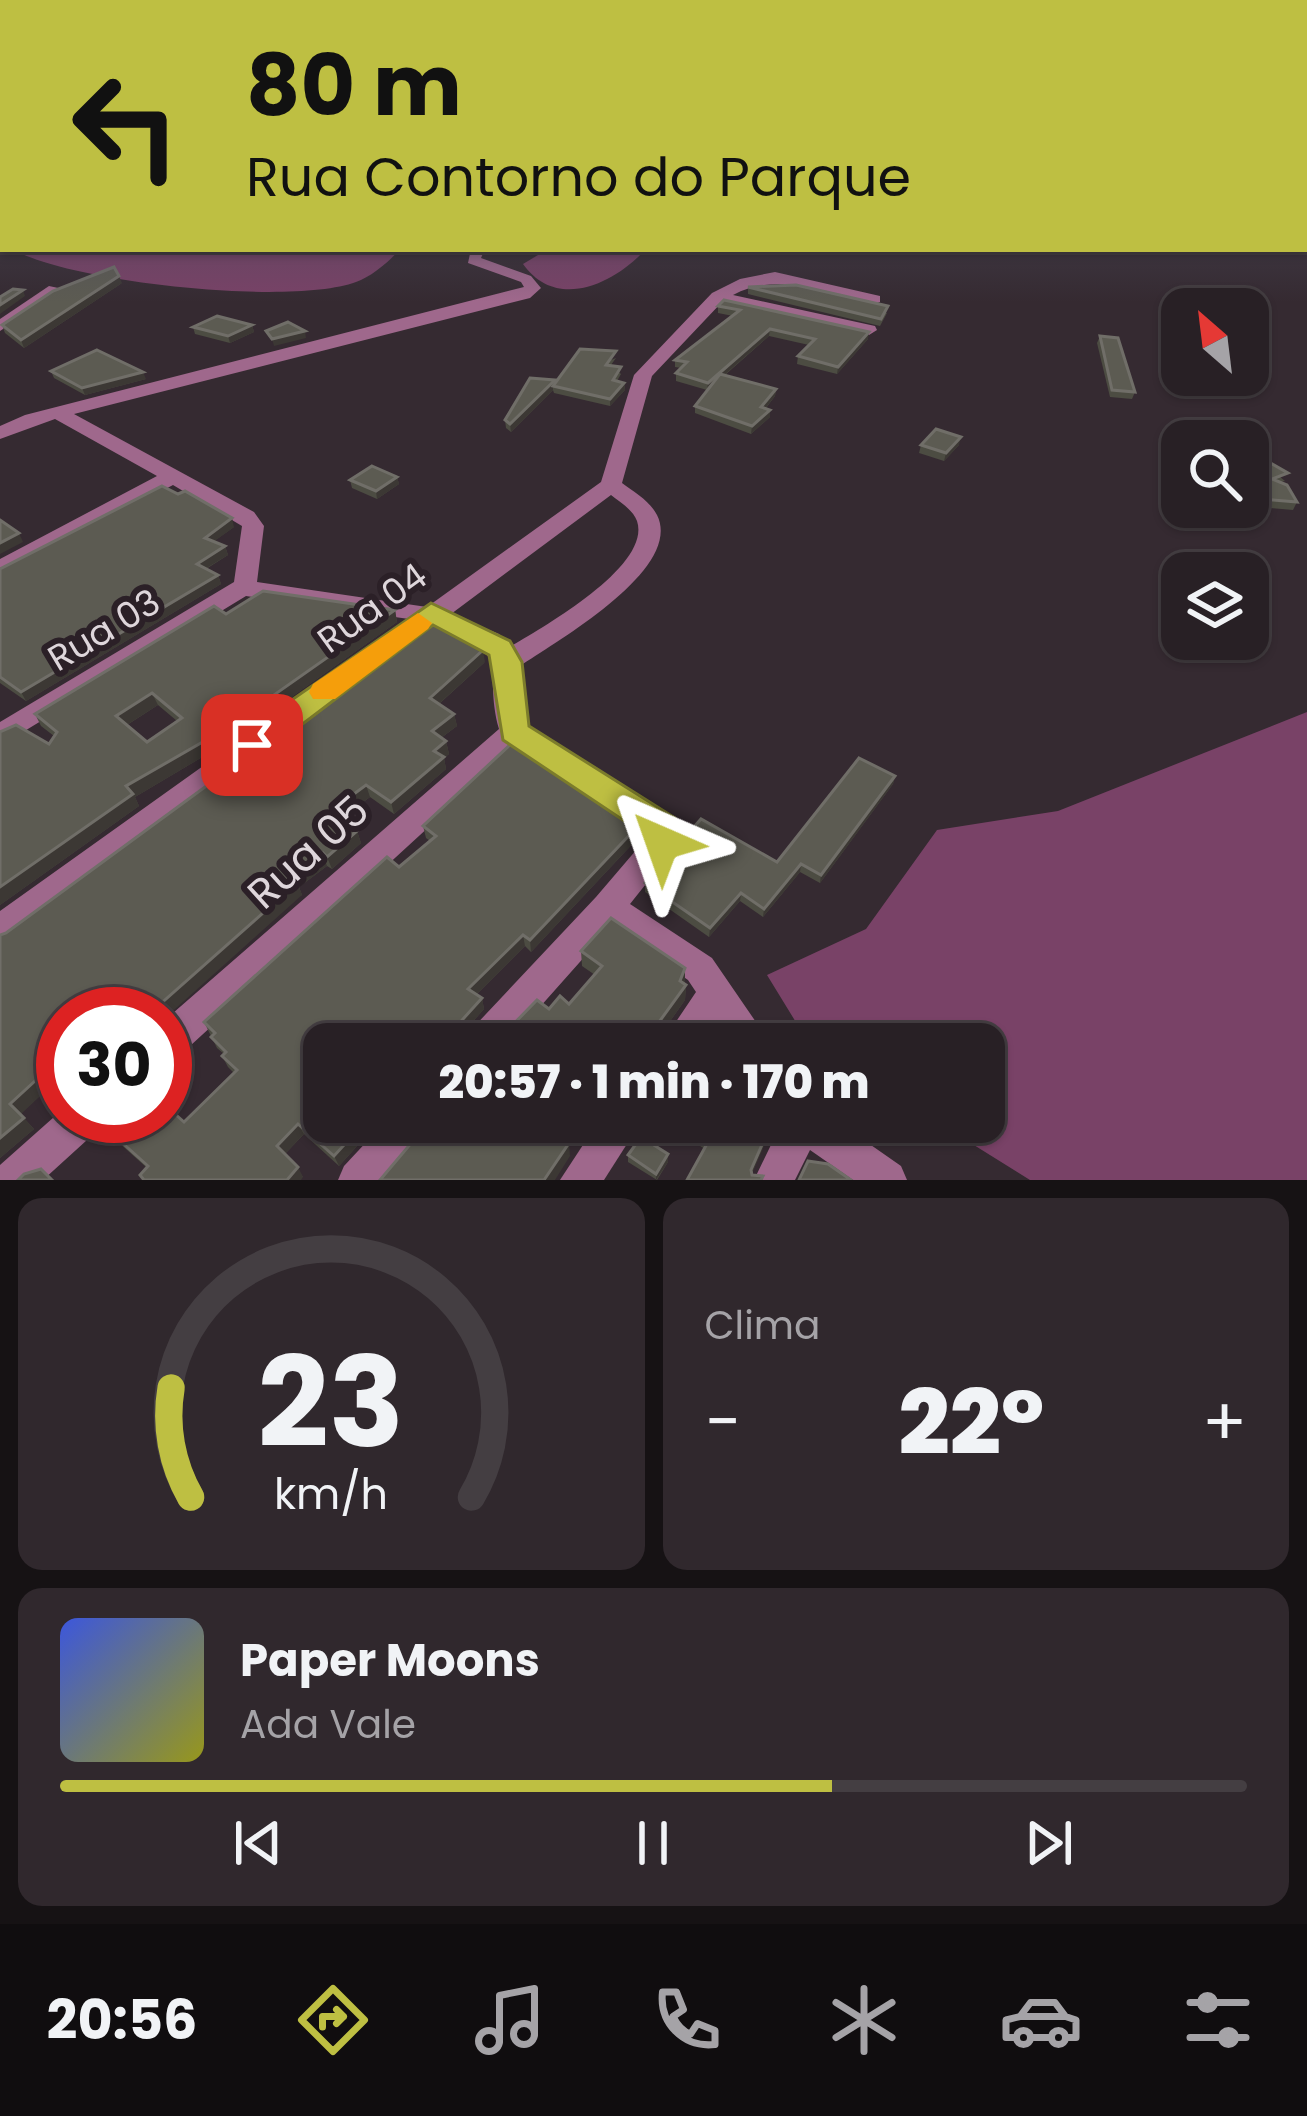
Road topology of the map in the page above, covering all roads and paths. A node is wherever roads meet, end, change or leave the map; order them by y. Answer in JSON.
{"nodes":[{"id":1,"x":477,"y":252,"type":"edge"},
{"id":2,"x":55,"y":289,"type":"edge"},
{"id":3,"x":718,"y":296,"type":"junction"},
{"id":4,"x":874,"y":299,"type":"edge"},
{"id":5,"x":0,"y":326,"type":"edge"},
{"id":6,"x":869,"y":330,"type":"edge"},
{"id":7,"x":62,"y":415,"type":"junction"},
{"id":8,"x":0,"y":433,"type":"edge"},
{"id":9,"x":172,"y":477,"type":"junction"},
{"id":10,"x":611,"y":485,"type":"junction"},
{"id":11,"x":0,"y":569,"type":"edge"},
{"id":12,"x":245,"y":586,"type":"junction"},
{"id":13,"x":431,"y":613,"type":"junction"},
{"id":14,"x":507,"y":662,"type":"junction"},
{"id":15,"x":5,"y":724,"type":"edge"},
{"id":16,"x":514,"y":732,"type":"junction"},
{"id":17,"x":608,"y":907,"type":"junction"},
{"id":18,"x":0,"y":930,"type":"edge"},
{"id":19,"x":718,"y":991,"type":"junction"},
{"id":20,"x":192,"y":1020,"type":"edge"},
{"id":21,"x":502,"y":1023,"type":"edge"},
{"id":22,"x":694,"y":1023,"type":"edge"},
{"id":23,"x":739,"y":1023,"type":"edge"},
{"id":24,"x":54,"y":1143,"type":"edge"},
{"id":25,"x":392,"y":1143,"type":"edge"},
{"id":26,"x":607,"y":1143,"type":"edge"},
{"id":27,"x":793,"y":1143,"type":"edge"},
{"id":28,"x":834,"y":1143,"type":"edge"},
{"id":29,"x":13,"y":1180,"type":"edge"},
{"id":30,"x":358,"y":1180,"type":"edge"},
{"id":31,"x":580,"y":1180,"type":"edge"},
{"id":32,"x":774,"y":1180,"type":"edge"},
{"id":33,"x":887,"y":1180,"type":"edge"}],
"edges":[{"from":1,"to":7,"type":"street"},
{"from":2,"to":5,"type":"street"},
{"from":3,"to":4,"type":"street"},
{"from":3,"to":6,"type":"street"},
{"from":3,"to":10,"type":"street"},
{"from":7,"to":8,"type":"street"},
{"from":7,"to":9,"type":"street"},
{"from":9,"to":11,"type":"street"},
{"from":9,"to":12,"type":"street"},
{"from":10,"to":13,"type":"street","name":"Rua 04"},
{"from":10,"to":14,"type":"street"},
{"from":12,"to":13,"type":"street"},
{"from":12,"to":15,"type":"street","name":"Rua 03"},
{"from":13,"to":14,"type":"street"},
{"from":13,"to":18,"type":"street","name":"Rua 04"},
{"from":14,"to":16,"type":"street"},
{"from":16,"to":17,"type":"street"},
{"from":16,"to":20,"type":"street","name":"Rua 05"},
{"from":17,"to":19,"type":"street"},
{"from":17,"to":21,"type":"street"},
{"from":19,"to":22,"type":"street"},
{"from":19,"to":23,"type":"street"},
{"from":24,"to":29,"type":"street"},
{"from":25,"to":30,"type":"street"},
{"from":26,"to":31,"type":"street"},
{"from":27,"to":32,"type":"street"},
{"from":28,"to":33,"type":"street"}]}
